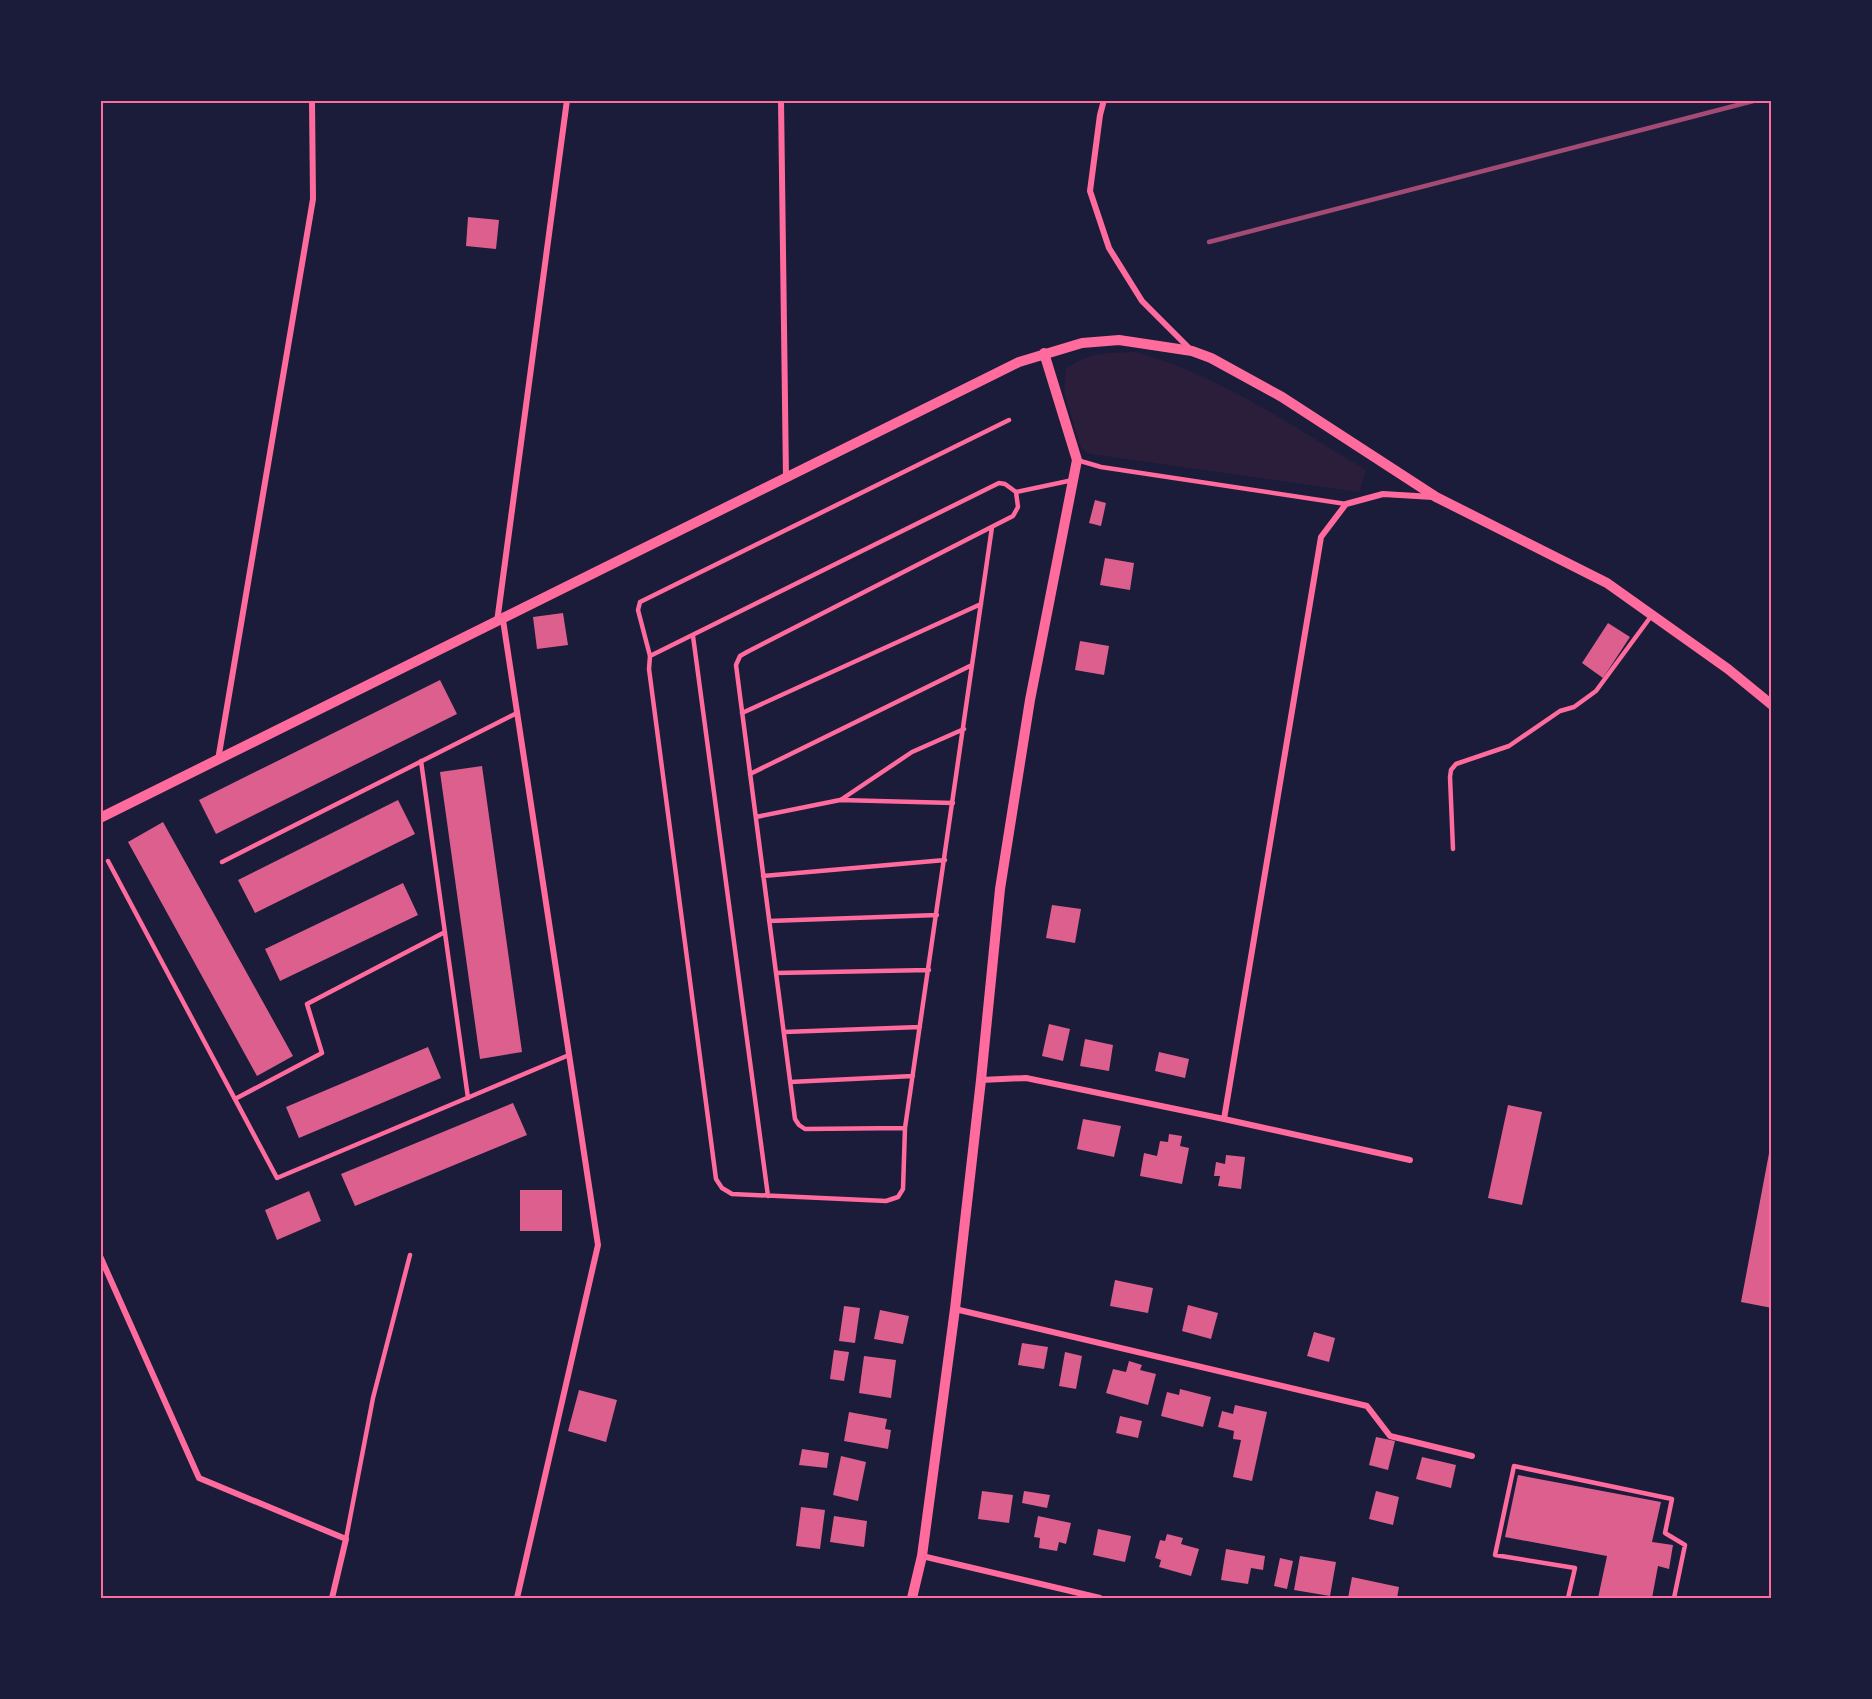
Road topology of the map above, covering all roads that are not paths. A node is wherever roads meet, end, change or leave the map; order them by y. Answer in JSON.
{"nodes":[{"id":1,"x":312,"y":100,"type":"edge"},
{"id":2,"x":567,"y":100,"type":"edge"},
{"id":3,"x":781,"y":100,"type":"edge"},
{"id":4,"x":1104,"y":100,"type":"edge"},
{"id":5,"x":1192,"y":351,"type":"junction"},
{"id":6,"x":1044,"y":353,"type":"junction"},
{"id":7,"x":1009,"y":420,"type":"dead end"},
{"id":8,"x":1077,"y":460,"type":"junction"},
{"id":9,"x":786,"y":478,"type":"junction"},
{"id":10,"x":1073,"y":480,"type":"junction"},
{"id":11,"x":1016,"y":492,"type":"junction"},
{"id":12,"x":1436,"y":497,"type":"junction"},
{"id":13,"x":1346,"y":504,"type":"junction"},
{"id":14,"x":992,"y":527,"type":"junction"},
{"id":15,"x":981,"y":604,"type":"junction"},
{"id":16,"x":1652,"y":615,"type":"junction"},
{"id":17,"x":500,"y":621,"type":"junction"},
{"id":18,"x":693,"y":636,"type":"junction"},
{"id":19,"x":650,"y":656,"type":"junction"},
{"id":20,"x":972,"y":666,"type":"junction"},
{"id":21,"x":1772,"y":705,"type":"edge"},
{"id":22,"x":518,"y":713,"type":"junction"},
{"id":23,"x":742,"y":713,"type":"junction"},
{"id":24,"x":964,"y":729,"type":"junction"},
{"id":25,"x":218,"y":760,"type":"junction"},
{"id":26,"x":421,"y":761,"type":"junction"},
{"id":27,"x":750,"y":774,"type":"junction"},
{"id":28,"x":840,"y":800,"type":"junction"},
{"id":29,"x":953,"y":803,"type":"junction"},
{"id":30,"x":756,"y":817,"type":"junction"},
{"id":31,"x":100,"y":818,"type":"edge"},
{"id":32,"x":1453,"y":849,"type":"dead end"},
{"id":33,"x":945,"y":860,"type":"junction"},
{"id":34,"x":108,"y":861,"type":"dead end"},
{"id":35,"x":222,"y":862,"type":"dead end"},
{"id":36,"x":764,"y":876,"type":"junction"},
{"id":37,"x":937,"y":915,"type":"junction"},
{"id":38,"x":769,"y":921,"type":"junction"},
{"id":39,"x":446,"y":932,"type":"junction"},
{"id":40,"x":929,"y":970,"type":"junction"},
{"id":41,"x":776,"y":973,"type":"junction"},
{"id":42,"x":920,"y":1027,"type":"junction"},
{"id":43,"x":784,"y":1032,"type":"junction"},
{"id":44,"x":569,"y":1056,"type":"junction"},
{"id":45,"x":913,"y":1076,"type":"junction"},
{"id":46,"x":981,"y":1080,"type":"junction"},
{"id":47,"x":790,"y":1082,"type":"junction"},
{"id":48,"x":468,"y":1098,"type":"junction"},
{"id":49,"x":235,"y":1099,"type":"junction"},
{"id":50,"x":1224,"y":1119,"type":"junction"},
{"id":51,"x":905,"y":1128,"type":"junction"},
{"id":52,"x":1410,"y":1160,"type":"dead end"},
{"id":53,"x":768,"y":1196,"type":"junction"},
{"id":54,"x":410,"y":1255,"type":"dead end"},
{"id":55,"x":100,"y":1256,"type":"edge"},
{"id":56,"x":955,"y":1309,"type":"junction"},
{"id":57,"x":1472,"y":1456,"type":"dead end"},
{"id":58,"x":346,"y":1539,"type":"junction"},
{"id":59,"x":922,"y":1556,"type":"junction"},
{"id":60,"x":332,"y":1599,"type":"edge"},
{"id":61,"x":517,"y":1599,"type":"edge"},
{"id":62,"x":912,"y":1599,"type":"edge"},
{"id":63,"x":1100,"y":1599,"type":"edge"},
{"id":64,"x":1568,"y":1599,"type":"edge"},
{"id":65,"x":1674,"y":1599,"type":"edge"}],
"edges":[{"from":1,"to":25,"type":"street"},
{"from":2,"to":17,"type":"street"},
{"from":3,"to":9,"type":"street"},
{"from":4,"to":5,"type":"street"},
{"from":5,"to":6,"type":"street"},
{"from":5,"to":12,"type":"street"},
{"from":6,"to":8,"type":"street"},
{"from":6,"to":9,"type":"street"},
{"from":7,"to":19,"type":"lane"},
{"from":8,"to":10,"type":"street"},
{"from":8,"to":13,"type":"lane"},
{"from":9,"to":17,"type":"street"},
{"from":10,"to":11,"type":"lane"},
{"from":10,"to":46,"type":"street"},
{"from":11,"to":14,"type":"lane"},
{"from":11,"to":18,"type":"lane"},
{"from":12,"to":13,"type":"street"},
{"from":12,"to":16,"type":"street"},
{"from":13,"to":50,"type":"street"},
{"from":14,"to":15,"type":"lane"},
{"from":14,"to":23,"type":"lane"},
{"from":15,"to":20,"type":"lane"},
{"from":15,"to":23,"type":"lane"},
{"from":16,"to":21,"type":"street"},
{"from":16,"to":32,"type":"lane"},
{"from":17,"to":22,"type":"street"},
{"from":17,"to":25,"type":"street"},
{"from":18,"to":19,"type":"lane"},
{"from":18,"to":53,"type":"lane"},
{"from":19,"to":53,"type":"lane"},
{"from":20,"to":24,"type":"lane"},
{"from":20,"to":27,"type":"lane"},
{"from":22,"to":26,"type":"lane"},
{"from":22,"to":44,"type":"street"},
{"from":23,"to":27,"type":"lane"},
{"from":24,"to":28,"type":"lane"},
{"from":24,"to":29,"type":"lane"},
{"from":25,"to":31,"type":"street"},
{"from":26,"to":35,"type":"lane"},
{"from":26,"to":39,"type":"lane"},
{"from":27,"to":30,"type":"lane"},
{"from":28,"to":29,"type":"lane"},
{"from":28,"to":30,"type":"lane"},
{"from":29,"to":33,"type":"lane"},
{"from":30,"to":36,"type":"lane"},
{"from":33,"to":36,"type":"lane"},
{"from":33,"to":37,"type":"lane"},
{"from":34,"to":49,"type":"lane"},
{"from":36,"to":38,"type":"lane"},
{"from":37,"to":38,"type":"lane"},
{"from":37,"to":40,"type":"lane"},
{"from":38,"to":41,"type":"lane"},
{"from":39,"to":48,"type":"lane"},
{"from":39,"to":49,"type":"lane"},
{"from":40,"to":41,"type":"lane"},
{"from":40,"to":42,"type":"lane"},
{"from":41,"to":43,"type":"lane"},
{"from":42,"to":43,"type":"lane"},
{"from":42,"to":45,"type":"lane"},
{"from":43,"to":47,"type":"lane"},
{"from":44,"to":48,"type":"lane"},
{"from":44,"to":61,"type":"street"},
{"from":45,"to":47,"type":"lane"},
{"from":45,"to":51,"type":"lane"},
{"from":46,"to":50,"type":"street"},
{"from":46,"to":56,"type":"street"},
{"from":47,"to":51,"type":"lane"},
{"from":48,"to":49,"type":"lane"},
{"from":50,"to":52,"type":"street"},
{"from":51,"to":53,"type":"lane"},
{"from":54,"to":58,"type":"lane"},
{"from":55,"to":58,"type":"street"},
{"from":56,"to":57,"type":"street"},
{"from":56,"to":59,"type":"street"},
{"from":58,"to":60,"type":"street"},
{"from":59,"to":62,"type":"street"},
{"from":59,"to":63,"type":"street"},
{"from":64,"to":65,"type":"lane"}]}
